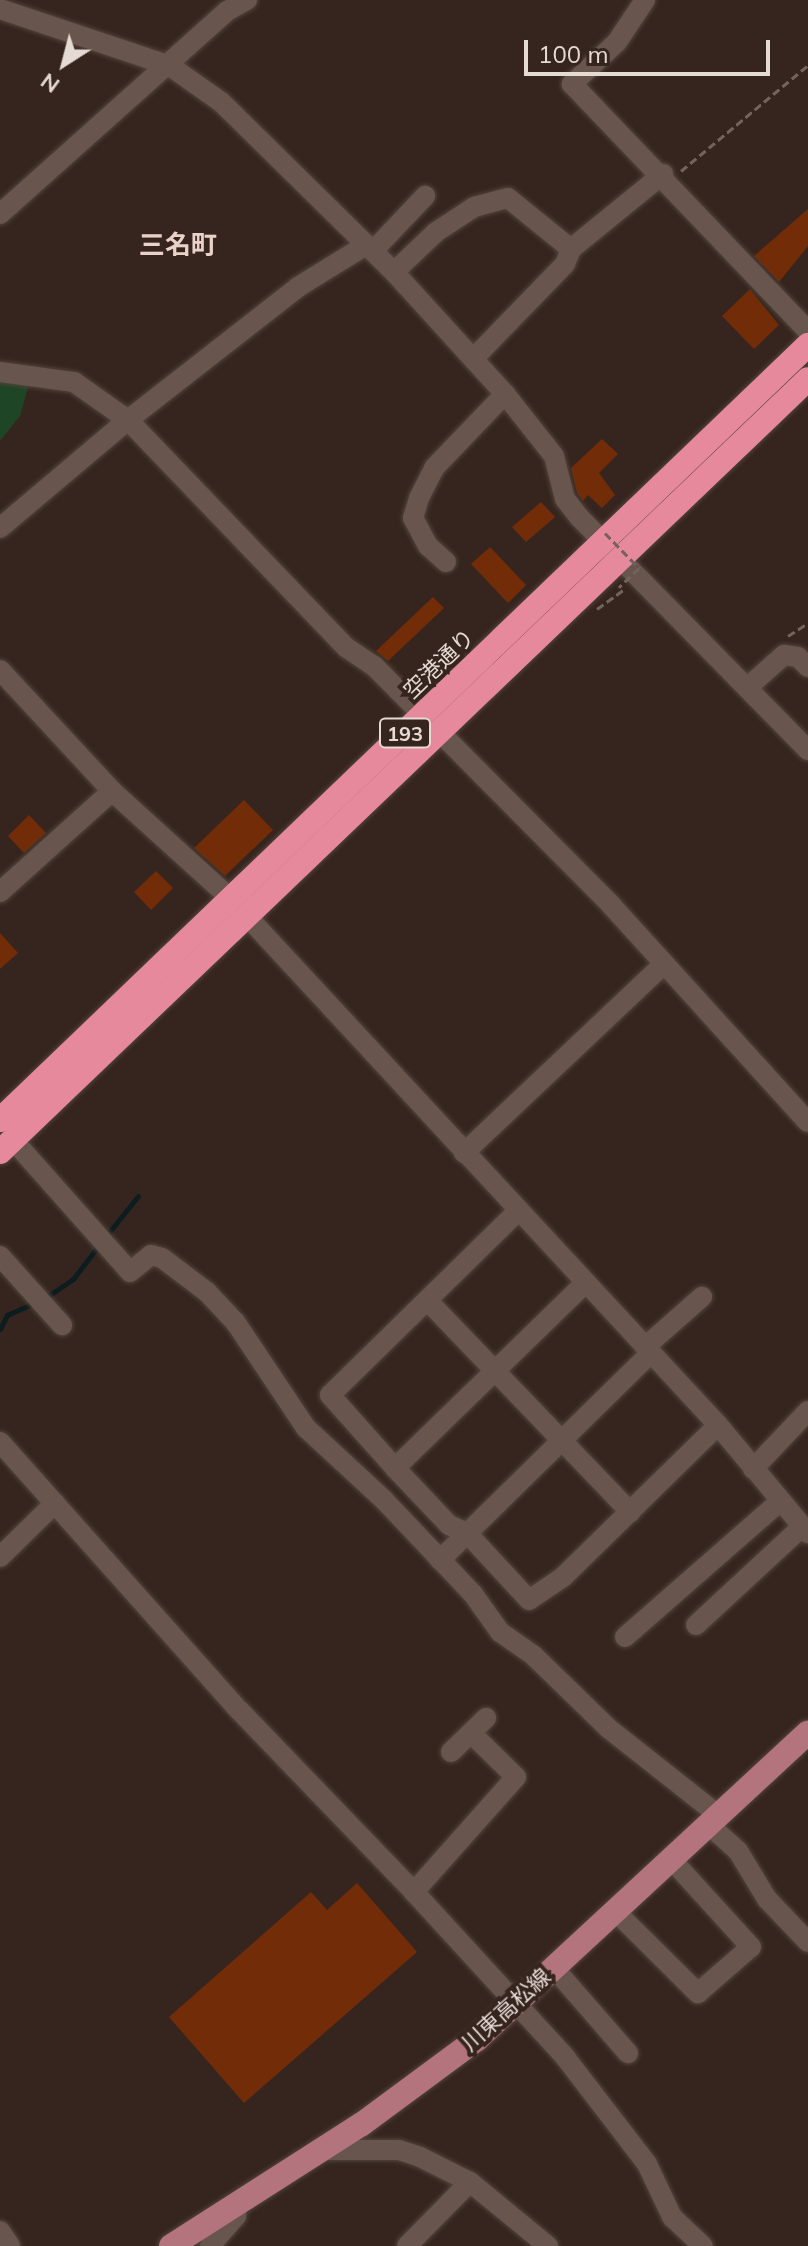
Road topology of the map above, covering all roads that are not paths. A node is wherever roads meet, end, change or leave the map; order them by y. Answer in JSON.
{"nodes":[{"id":1,"x":247,"y":0,"type":"edge"},
{"id":2,"x":645,"y":0,"type":"edge"},
{"id":3,"x":0,"y":9,"type":"edge"},
{"id":4,"x":170,"y":66,"type":"junction"},
{"id":5,"x":666,"y":178,"type":"junction"},
{"id":6,"x":425,"y":196,"type":"dead end"},
{"id":7,"x":0,"y":214,"type":"edge"},
{"id":8,"x":369,"y":248,"type":"junction"},
{"id":9,"x":571,"y":249,"type":"junction"},
{"id":10,"x":394,"y":272,"type":"junction"},
{"id":11,"x":808,"y":331,"type":"edge"},
{"id":12,"x":808,"y":345,"type":"edge"},
{"id":13,"x":473,"y":359,"type":"junction"},
{"id":14,"x":0,"y":372,"type":"edge"},
{"id":15,"x":808,"y":379,"type":"edge"},
{"id":16,"x":505,"y":394,"type":"junction"},
{"id":17,"x":128,"y":420,"type":"junction"},
{"id":18,"x":0,"y":528,"type":"edge"},
{"id":19,"x":605,"y":537,"type":"junction"},
{"id":20,"x":446,"y":562,"type":"dead end"},
{"id":21,"x":630,"y":568,"type":"junction"},
{"id":22,"x":808,"y":667,"type":"edge"},
{"id":23,"x":0,"y":670,"type":"edge"},
{"id":24,"x":749,"y":686,"type":"junction"},
{"id":25,"x":420,"y":718,"type":"junction"},
{"id":26,"x":438,"y":736,"type":"junction"},
{"id":27,"x":808,"y":750,"type":"edge"},
{"id":28,"x":112,"y":791,"type":"junction"},
{"id":29,"x":0,"y":892,"type":"edge"},
{"id":30,"x":231,"y":899,"type":"junction"},
{"id":31,"x":247,"y":918,"type":"junction"},
{"id":32,"x":662,"y":966,"type":"junction"},
{"id":33,"x":808,"y":1122,"type":"edge"},
{"id":34,"x":4,"y":1137,"type":"edge"},
{"id":35,"x":464,"y":1153,"type":"junction"},
{"id":36,"x":518,"y":1211,"type":"junction"},
{"id":37,"x":0,"y":1256,"type":"edge"},
{"id":38,"x":585,"y":1283,"type":"junction"},
{"id":39,"x":702,"y":1297,"type":"dead end"},
{"id":40,"x":427,"y":1300,"type":"junction"},
{"id":41,"x":62,"y":1325,"type":"dead end"},
{"id":42,"x":648,"y":1350,"type":"junction"},
{"id":43,"x":496,"y":1369,"type":"junction"},
{"id":44,"x":808,"y":1411,"type":"edge"},
{"id":45,"x":718,"y":1425,"type":"junction"},
{"id":46,"x":563,"y":1439,"type":"junction"},
{"id":47,"x":0,"y":1442,"type":"edge"},
{"id":48,"x":395,"y":1468,"type":"junction"},
{"id":49,"x":753,"y":1469,"type":"junction"},
{"id":50,"x":779,"y":1502,"type":"junction"},
{"id":51,"x":55,"y":1503,"type":"junction"},
{"id":52,"x":630,"y":1512,"type":"junction"},
{"id":53,"x":805,"y":1530,"type":"edge"},
{"id":54,"x":467,"y":1533,"type":"junction"},
{"id":55,"x":0,"y":1557,"type":"edge"},
{"id":56,"x":440,"y":1560,"type":"junction"},
{"id":57,"x":696,"y":1625,"type":"dead end"},
{"id":58,"x":625,"y":1637,"type":"dead end"},
{"id":59,"x":486,"y":1718,"type":"dead end"},
{"id":60,"x":808,"y":1732,"type":"edge"},
{"id":61,"x":471,"y":1733,"type":"junction"},
{"id":62,"x":451,"y":1752,"type":"dead end"},
{"id":63,"x":713,"y":1820,"type":"junction"},
{"id":64,"x":671,"y":1859,"type":"junction"},
{"id":65,"x":414,"y":1892,"type":"junction"},
{"id":66,"x":615,"y":1911,"type":"junction"},
{"id":67,"x":806,"y":1936,"type":"edge"},
{"id":68,"x":554,"y":1968,"type":"junction"},
{"id":69,"x":515,"y":2003,"type":"junction"},
{"id":70,"x":628,"y":2053,"type":"dead end"},
{"id":71,"x":322,"y":2150,"type":"junction"},
{"id":72,"x":470,"y":2182,"type":"junction"},
{"id":73,"x":237,"y":2203,"type":"junction"},
{"id":74,"x":0,"y":2231,"type":"edge"},
{"id":75,"x":543,"y":2244,"type":"edge"},
{"id":76,"x":10,"y":2246,"type":"edge"},
{"id":77,"x":171,"y":2246,"type":"edge"},
{"id":78,"x":210,"y":2246,"type":"edge"},
{"id":79,"x":407,"y":2246,"type":"edge"},
{"id":80,"x":703,"y":2246,"type":"edge"}],
"edges":[{"from":1,"to":4,"type":"street"},
{"from":2,"to":5,"type":"street"},
{"from":3,"to":4,"type":"street"},
{"from":4,"to":7,"type":"street"},
{"from":4,"to":8,"type":"street"},
{"from":5,"to":9,"type":"street"},
{"from":5,"to":11,"type":"street"},
{"from":6,"to":8,"type":"street"},
{"from":8,"to":10,"type":"street"},
{"from":8,"to":17,"type":"street"},
{"from":9,"to":10,"type":"street"},
{"from":9,"to":13,"type":"street"},
{"from":10,"to":13,"type":"street"},
{"from":12,"to":19,"type":"highway","name":"空港通り","number":"193"},
{"from":13,"to":16,"type":"street"},
{"from":14,"to":17,"type":"street"},
{"from":15,"to":21,"type":"highway","number":"193"},
{"from":16,"to":19,"type":"street"},
{"from":16,"to":20,"type":"street"},
{"from":17,"to":18,"type":"street"},
{"from":17,"to":25,"type":"street"},
{"from":19,"to":21,"type":"street"},
{"from":19,"to":25,"type":"highway","name":"空港通り","number":"193"},
{"from":21,"to":24,"type":"street"},
{"from":21,"to":26,"type":"highway","number":"193"},
{"from":22,"to":24,"type":"street"},
{"from":23,"to":28,"type":"street"},
{"from":24,"to":27,"type":"street"},
{"from":25,"to":26,"type":"street"},
{"from":25,"to":30,"type":"highway","name":"空港通り","number":"193"},
{"from":26,"to":31,"type":"highway","number":"193"},
{"from":26,"to":32,"type":"street"},
{"from":28,"to":29,"type":"street"},
{"from":28,"to":30,"type":"street"},
{"from":30,"to":31,"type":"street"},
{"from":30,"to":34,"type":"highway","name":"空港通り","number":"193"},
{"from":31,"to":34,"type":"highway","number":"193"},
{"from":31,"to":35,"type":"street"},
{"from":32,"to":33,"type":"street"},
{"from":32,"to":35,"type":"street"},
{"from":34,"to":56,"type":"street"},
{"from":35,"to":36,"type":"street"},
{"from":36,"to":38,"type":"street"},
{"from":36,"to":40,"type":"street"},
{"from":37,"to":41,"type":"street"},
{"from":38,"to":42,"type":"street"},
{"from":38,"to":43,"type":"street"},
{"from":39,"to":42,"type":"street"},
{"from":40,"to":43,"type":"street"},
{"from":40,"to":48,"type":"street"},
{"from":42,"to":45,"type":"street"},
{"from":42,"to":46,"type":"street"},
{"from":43,"to":46,"type":"street"},
{"from":43,"to":48,"type":"street"},
{"from":44,"to":49,"type":"street"},
{"from":45,"to":49,"type":"street"},
{"from":45,"to":52,"type":"street"},
{"from":46,"to":52,"type":"street"},
{"from":46,"to":54,"type":"street"},
{"from":47,"to":51,"type":"street"},
{"from":48,"to":54,"type":"street"},
{"from":49,"to":50,"type":"street"},
{"from":50,"to":53,"type":"street"},
{"from":50,"to":58,"type":"street"},
{"from":51,"to":55,"type":"street"},
{"from":51,"to":65,"type":"street"},
{"from":52,"to":54,"type":"street"},
{"from":53,"to":57,"type":"street"},
{"from":54,"to":56,"type":"street"},
{"from":56,"to":63,"type":"street"},
{"from":59,"to":61,"type":"street"},
{"from":60,"to":63,"type":"main road","name":"川東高松線"},
{"from":61,"to":62,"type":"street"},
{"from":61,"to":65,"type":"street"},
{"from":63,"to":64,"type":"main road","name":"川東高松線"},
{"from":63,"to":67,"type":"street"},
{"from":64,"to":66,"type":"main road","name":"川東高松線"},
{"from":64,"to":66,"type":"street"},
{"from":65,"to":69,"type":"street"},
{"from":66,"to":68,"type":"main road","name":"川東高松線"},
{"from":68,"to":69,"type":"main road","name":"川東高松線"},
{"from":68,"to":70,"type":"street"},
{"from":69,"to":71,"type":"main road","name":"川東高松線"},
{"from":69,"to":80,"type":"street"},
{"from":71,"to":72,"type":"street"},
{"from":71,"to":73,"type":"main road","name":"川東高松線"},
{"from":72,"to":75,"type":"street"},
{"from":72,"to":79,"type":"street"},
{"from":73,"to":77,"type":"main road","name":"川東高松線"},
{"from":73,"to":78,"type":"street"},
{"from":74,"to":76,"type":"street"}]}
